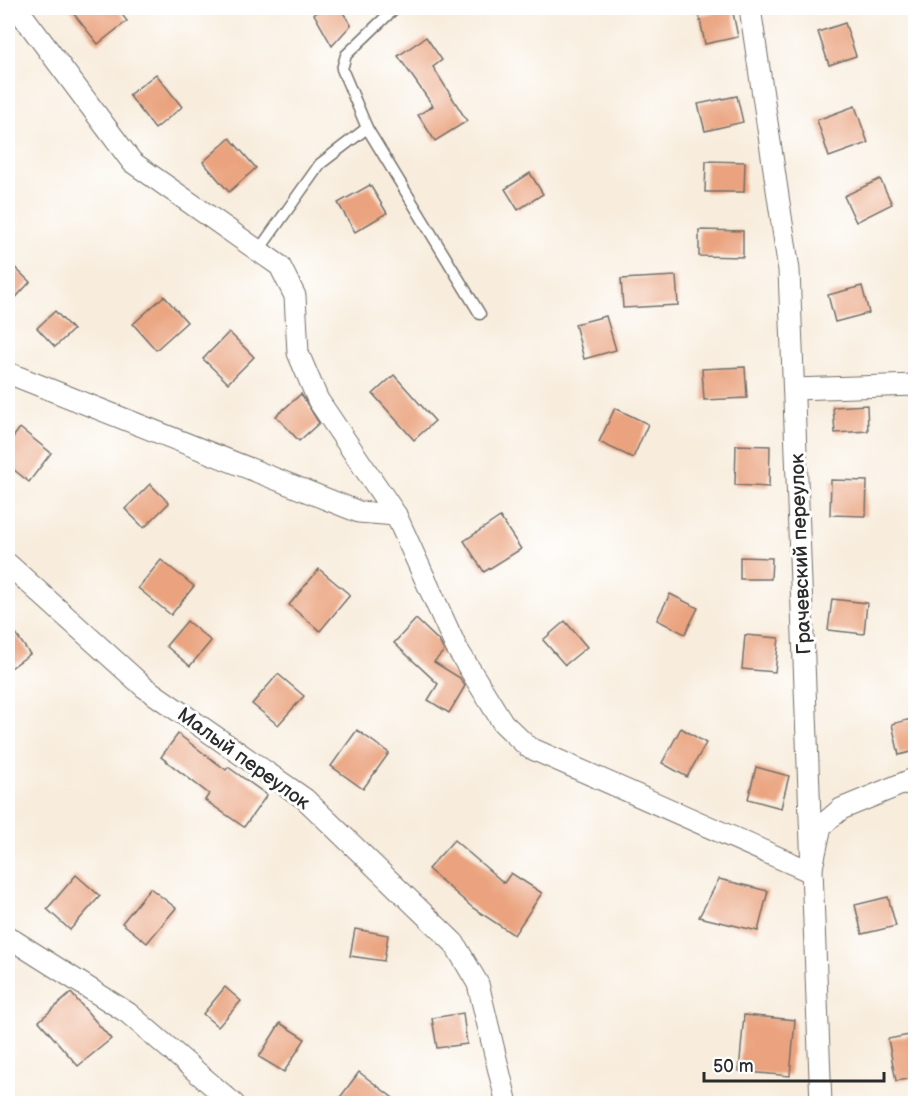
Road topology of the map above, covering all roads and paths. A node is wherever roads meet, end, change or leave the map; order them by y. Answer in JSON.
{"nodes":[{"id":1,"x":17,"y":8,"type":"edge"},
{"id":2,"x":395,"y":8,"type":"edge"},
{"id":3,"x":750,"y":8,"type":"edge"},
{"id":4,"x":367,"y":128,"type":"junction"},
{"id":5,"x":259,"y":250,"type":"junction"},
{"id":6,"x":480,"y":314,"type":"dead end"},
{"id":7,"x":8,"y":373,"type":"edge"},
{"id":8,"x":915,"y":385,"type":"edge"},
{"id":9,"x":794,"y":389,"type":"junction"},
{"id":10,"x":396,"y":515,"type":"junction"},
{"id":11,"x":8,"y":564,"type":"edge"},
{"id":12,"x":915,"y":778,"type":"edge"},
{"id":13,"x":811,"y":872,"type":"junction"},
{"id":14,"x":8,"y":937,"type":"edge"},
{"id":15,"x":234,"y":1104,"type":"edge"},
{"id":16,"x":507,"y":1104,"type":"edge"},
{"id":17,"x":821,"y":1104,"type":"edge"}],
"edges":[{"from":1,"to":5,"type":"street"},
{"from":2,"to":4,"type":"lane"},
{"from":3,"to":9,"type":"street","name":"Грачевский переулок"},
{"from":4,"to":5,"type":"lane"},
{"from":4,"to":6,"type":"lane"},
{"from":5,"to":10,"type":"street"},
{"from":7,"to":10,"type":"street"},
{"from":8,"to":9,"type":"street"},
{"from":9,"to":13,"type":"street","name":"Грачевский переулок"},
{"from":10,"to":13,"type":"street"},
{"from":11,"to":16,"type":"street","name":"Малый переулок"},
{"from":12,"to":13,"type":"street"},
{"from":13,"to":17,"type":"street","name":"Грачевский переулок"},
{"from":14,"to":15,"type":"street"}]}
